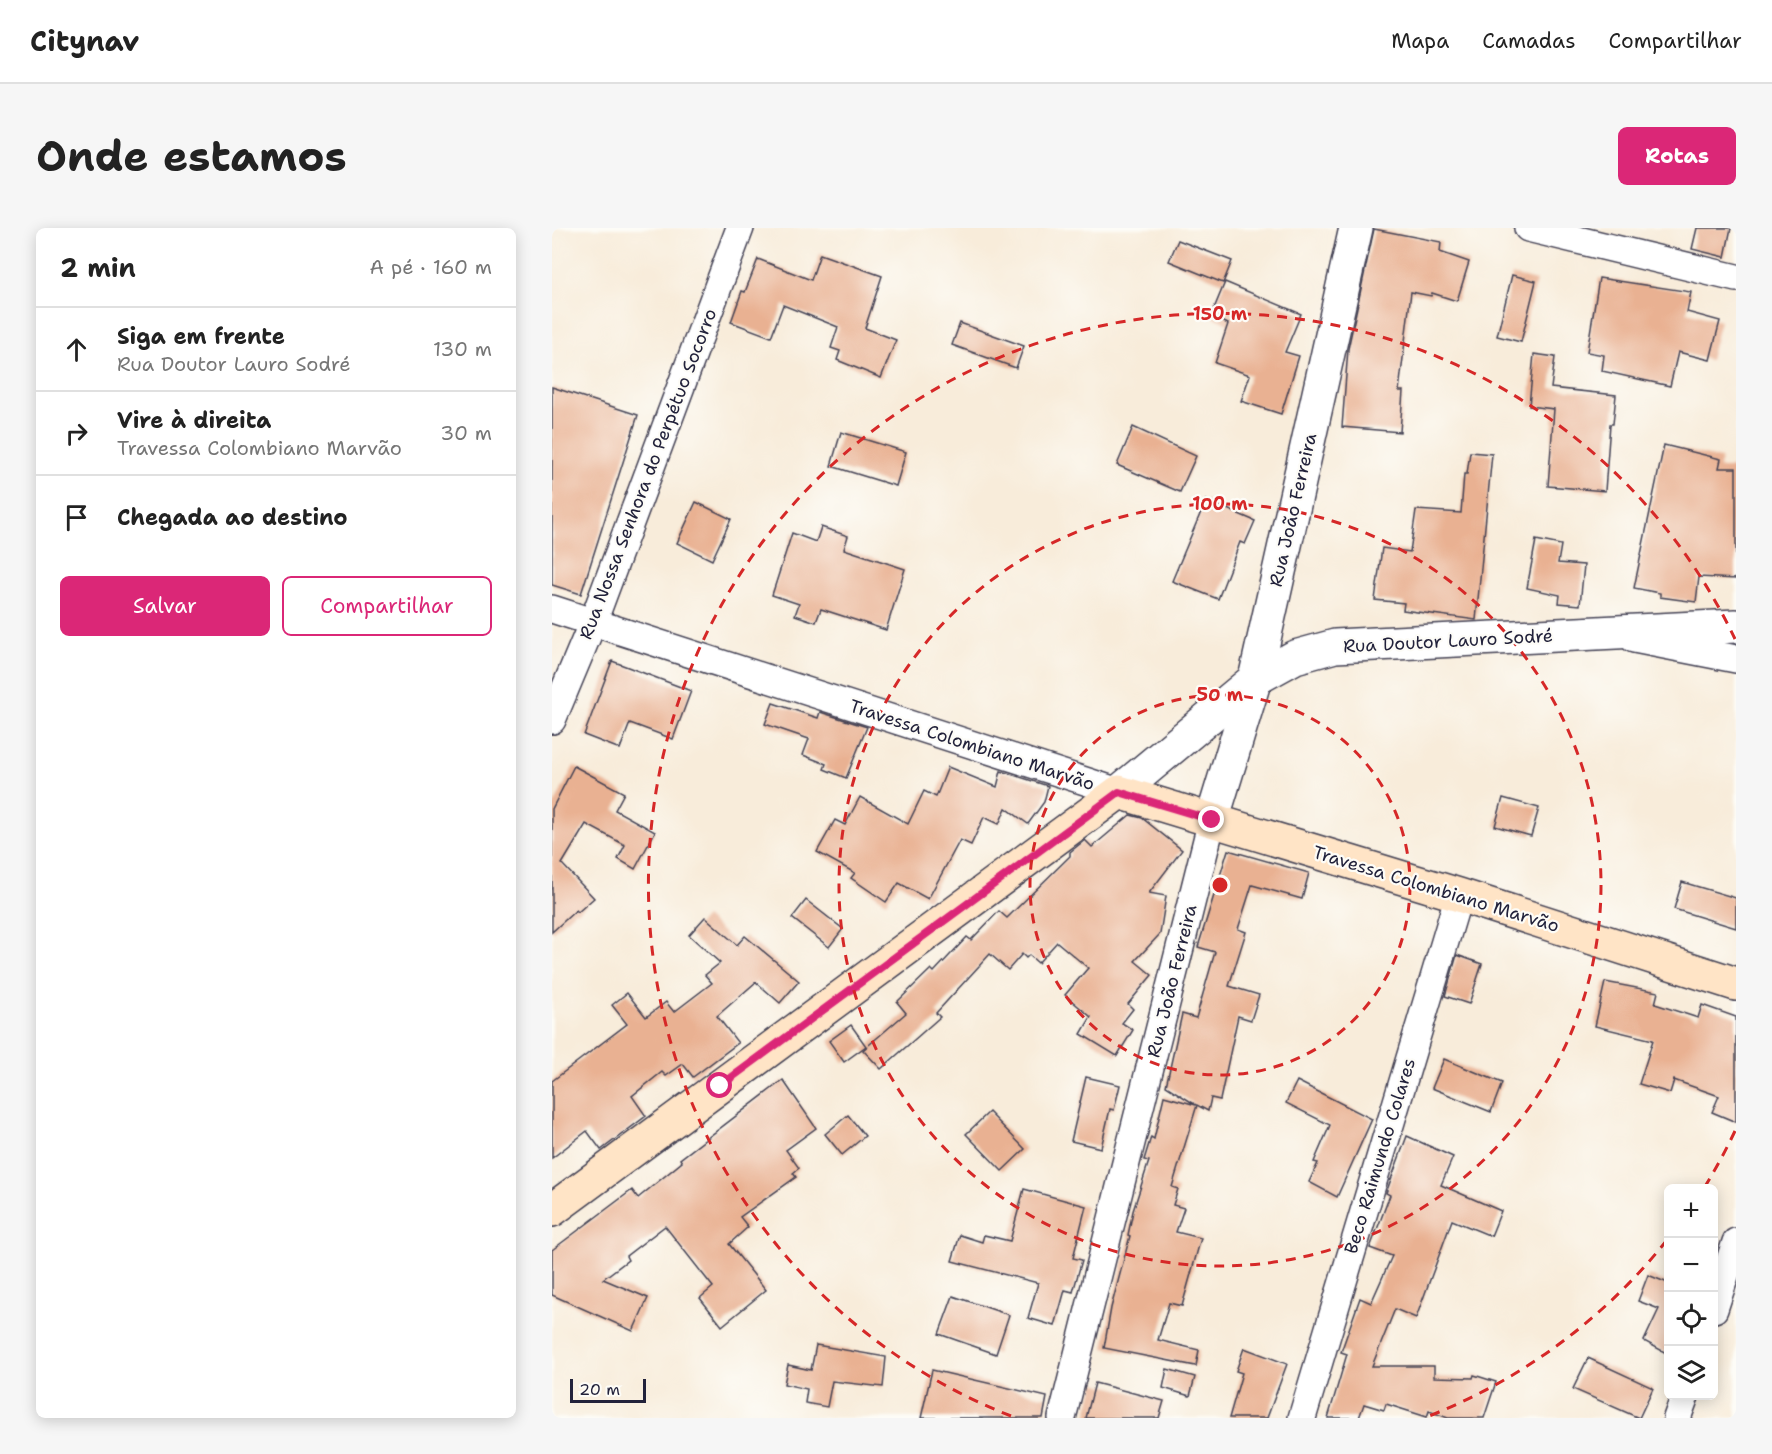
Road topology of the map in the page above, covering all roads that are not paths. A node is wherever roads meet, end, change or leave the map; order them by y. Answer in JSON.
{"nodes":[{"id":1,"x":740,"y":228,"type":"edge"},
{"id":2,"x":1356,"y":228,"type":"edge"},
{"id":3,"x":1528,"y":228,"type":"edge"},
{"id":4,"x":1736,"y":278,"type":"edge"},
{"id":5,"x":552,"y":609,"type":"edge"},
{"id":6,"x":593,"y":622,"type":"junction"},
{"id":7,"x":1736,"y":626,"type":"edge"},
{"id":8,"x":1604,"y":633,"type":"junction"},
{"id":9,"x":1736,"y":659,"type":"edge"},
{"id":10,"x":1255,"y":679,"type":"junction"},
{"id":11,"x":552,"y":720,"type":"edge"},
{"id":12,"x":1119,"y":792,"type":"junction"},
{"id":13,"x":1212,"y":820,"type":"junction"},
{"id":14,"x":1459,"y":895,"type":"junction"},
{"id":15,"x":1736,"y":984,"type":"edge"},
{"id":16,"x":552,"y":1210,"type":"edge"},
{"id":17,"x":1736,"y":1242,"type":"edge"},
{"id":18,"x":1718,"y":1294,"type":"edge"},
{"id":19,"x":1682,"y":1400,"type":"edge"},
{"id":20,"x":1062,"y":1418,"type":"edge"},
{"id":21,"x":1302,"y":1418,"type":"edge"},
{"id":22,"x":1677,"y":1418,"type":"edge"}],
"edges":[{"from":1,"to":6,"type":"street","name":"Rua Nossa Senhora do Perpétuo Socorro"},
{"from":2,"to":10,"type":"street","name":"Rua João Ferreira"},
{"from":3,"to":4,"type":"street"},
{"from":5,"to":6,"type":"street","name":"Travessa Colombiano Marvão"},
{"from":6,"to":11,"type":"street","name":"Rua Nossa Senhora do Perpétuo Socorro"},
{"from":6,"to":12,"type":"street","name":"Travessa Colombiano Marvão"},
{"from":7,"to":8,"type":"street","name":"Rua Doutor Lauro Sodré"},
{"from":8,"to":9,"type":"street"},
{"from":8,"to":10,"type":"street","name":"Rua Doutor Lauro Sodré"},
{"from":10,"to":12,"type":"street","name":"Rua Doutor Lauro Sodré"},
{"from":10,"to":13,"type":"street","name":"Rua João Ferreira"},
{"from":12,"to":13,"type":"main road","name":"Travessa Colombiano Marvão"},
{"from":12,"to":16,"type":"main road","name":"Rua Doutor Lauro Sodré"},
{"from":13,"to":14,"type":"main road","name":"Travessa Colombiano Marvão"},
{"from":13,"to":20,"type":"street","name":"Rua João Ferreira"},
{"from":14,"to":15,"type":"main road","name":"Travessa Colombiano Marvão"},
{"from":14,"to":21,"type":"street","name":"Beco Raimundo Colares"},
{"from":17,"to":18,"type":"street"},
{"from":19,"to":22,"type":"street"}]}
